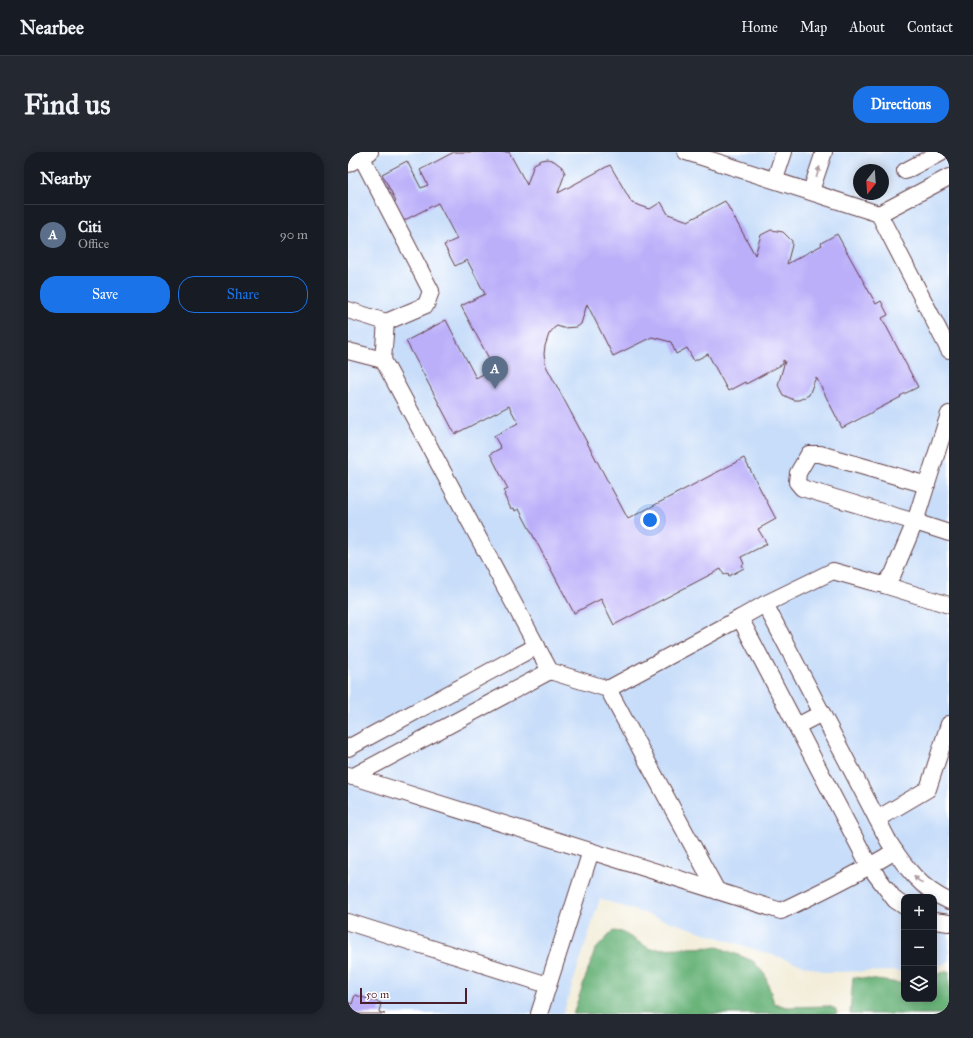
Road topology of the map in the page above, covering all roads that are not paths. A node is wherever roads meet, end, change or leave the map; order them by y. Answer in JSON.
{"nodes":[{"id":1,"x":686,"y":152,"type":"edge"},
{"id":2,"x":784,"y":152,"type":"edge"},
{"id":3,"x":824,"y":152,"type":"edge"},
{"id":4,"x":941,"y":152,"type":"edge"},
{"id":5,"x":360,"y":157,"type":"edge"},
{"id":6,"x":905,"y":171,"type":"dead end"},
{"id":7,"x":949,"y":177,"type":"edge"},
{"id":8,"x":775,"y":179,"type":"junction"},
{"id":9,"x":811,"y":191,"type":"junction"},
{"id":10,"x":879,"y":214,"type":"junction"},
{"id":11,"x":348,"y":310,"type":"edge"},
{"id":12,"x":386,"y":322,"type":"junction"},
{"id":13,"x":949,"y":350,"type":"edge"},
{"id":14,"x":348,"y":351,"type":"edge"},
{"id":15,"x":382,"y":360,"type":"junction"},
{"id":16,"x":949,"y":414,"type":"edge"},
{"id":17,"x":927,"y":485,"type":"junction"},
{"id":18,"x":916,"y":522,"type":"junction"},
{"id":19,"x":949,"y":533,"type":"edge"},
{"id":20,"x":884,"y":584,"type":"junction"},
{"id":21,"x":765,"y":604,"type":"junction"},
{"id":22,"x":949,"y":606,"type":"edge"},
{"id":23,"x":740,"y":618,"type":"junction"},
{"id":24,"x":537,"y":646,"type":"junction"},
{"id":25,"x":550,"y":671,"type":"junction"},
{"id":26,"x":608,"y":689,"type":"junction"},
{"id":27,"x":822,"y":713,"type":"junction"},
{"id":28,"x":949,"y":724,"type":"edge"},
{"id":29,"x":797,"y":726,"type":"junction"},
{"id":30,"x":348,"y":748,"type":"edge"},
{"id":31,"x":350,"y":776,"type":"edge"},
{"id":32,"x":877,"y":819,"type":"junction"},
{"id":33,"x":591,"y":851,"type":"junction"},
{"id":34,"x":895,"y":851,"type":"junction"},
{"id":35,"x":870,"y":867,"type":"junction"},
{"id":36,"x":717,"y":891,"type":"junction"},
{"id":37,"x":949,"y":902,"type":"edge"},
{"id":38,"x":901,"y":904,"type":"edge"},
{"id":39,"x":937,"y":921,"type":"edge"},
{"id":40,"x":348,"y":922,"type":"edge"},
{"id":41,"x":949,"y":923,"type":"edge"},
{"id":42,"x":548,"y":985,"type":"junction"},
{"id":43,"x":539,"y":1014,"type":"edge"}],
"edges":[{"from":1,"to":8,"type":"lane"},
{"from":2,"to":8,"type":"lane"},
{"from":9,"to":3,"type":"lane","one_way":true},
{"from":4,"to":6,"type":"lane"},
{"from":5,"to":12,"type":"lane"},
{"from":7,"to":10,"type":"lane"},
{"from":8,"to":9,"type":"lane"},
{"from":9,"to":10,"type":"lane"},
{"from":10,"to":13,"type":"lane"},
{"from":11,"to":12,"type":"lane"},
{"from":12,"to":15,"type":"lane"},
{"from":14,"to":15,"type":"lane"},
{"from":15,"to":24,"type":"lane"},
{"from":16,"to":17,"type":"lane"},
{"from":17,"to":18,"type":"lane"},
{"from":17,"to":18,"type":"lane"},
{"from":18,"to":19,"type":"lane"},
{"from":18,"to":20,"type":"lane"},
{"from":20,"to":21,"type":"lane"},
{"from":20,"to":22,"type":"lane"},
{"from":21,"to":23,"type":"lane"},
{"from":21,"to":27,"type":"lane"},
{"from":23,"to":26,"type":"lane"},
{"from":23,"to":29,"type":"lane"},
{"from":24,"to":25,"type":"lane"},
{"from":24,"to":30,"type":"lane"},
{"from":25,"to":26,"type":"lane"},
{"from":25,"to":31,"type":"lane"},
{"from":26,"to":36,"type":"lane"},
{"from":27,"to":29,"type":"lane"},
{"from":27,"to":32,"type":"lane"},
{"from":28,"to":32,"type":"lane"},
{"from":29,"to":35,"type":"lane"},
{"from":31,"to":33,"type":"lane"},
{"from":32,"to":34,"type":"lane"},
{"from":33,"to":36,"type":"lane"},
{"from":33,"to":42,"type":"lane"},
{"from":34,"to":35,"type":"lane"},
{"from":37,"to":34,"type":"lane","one_way":true},
{"from":35,"to":36,"type":"lane"},
{"from":35,"to":38,"type":"lane"},
{"from":39,"to":41,"type":"lane"},
{"from":40,"to":42,"type":"lane"},
{"from":42,"to":43,"type":"lane"}]}
